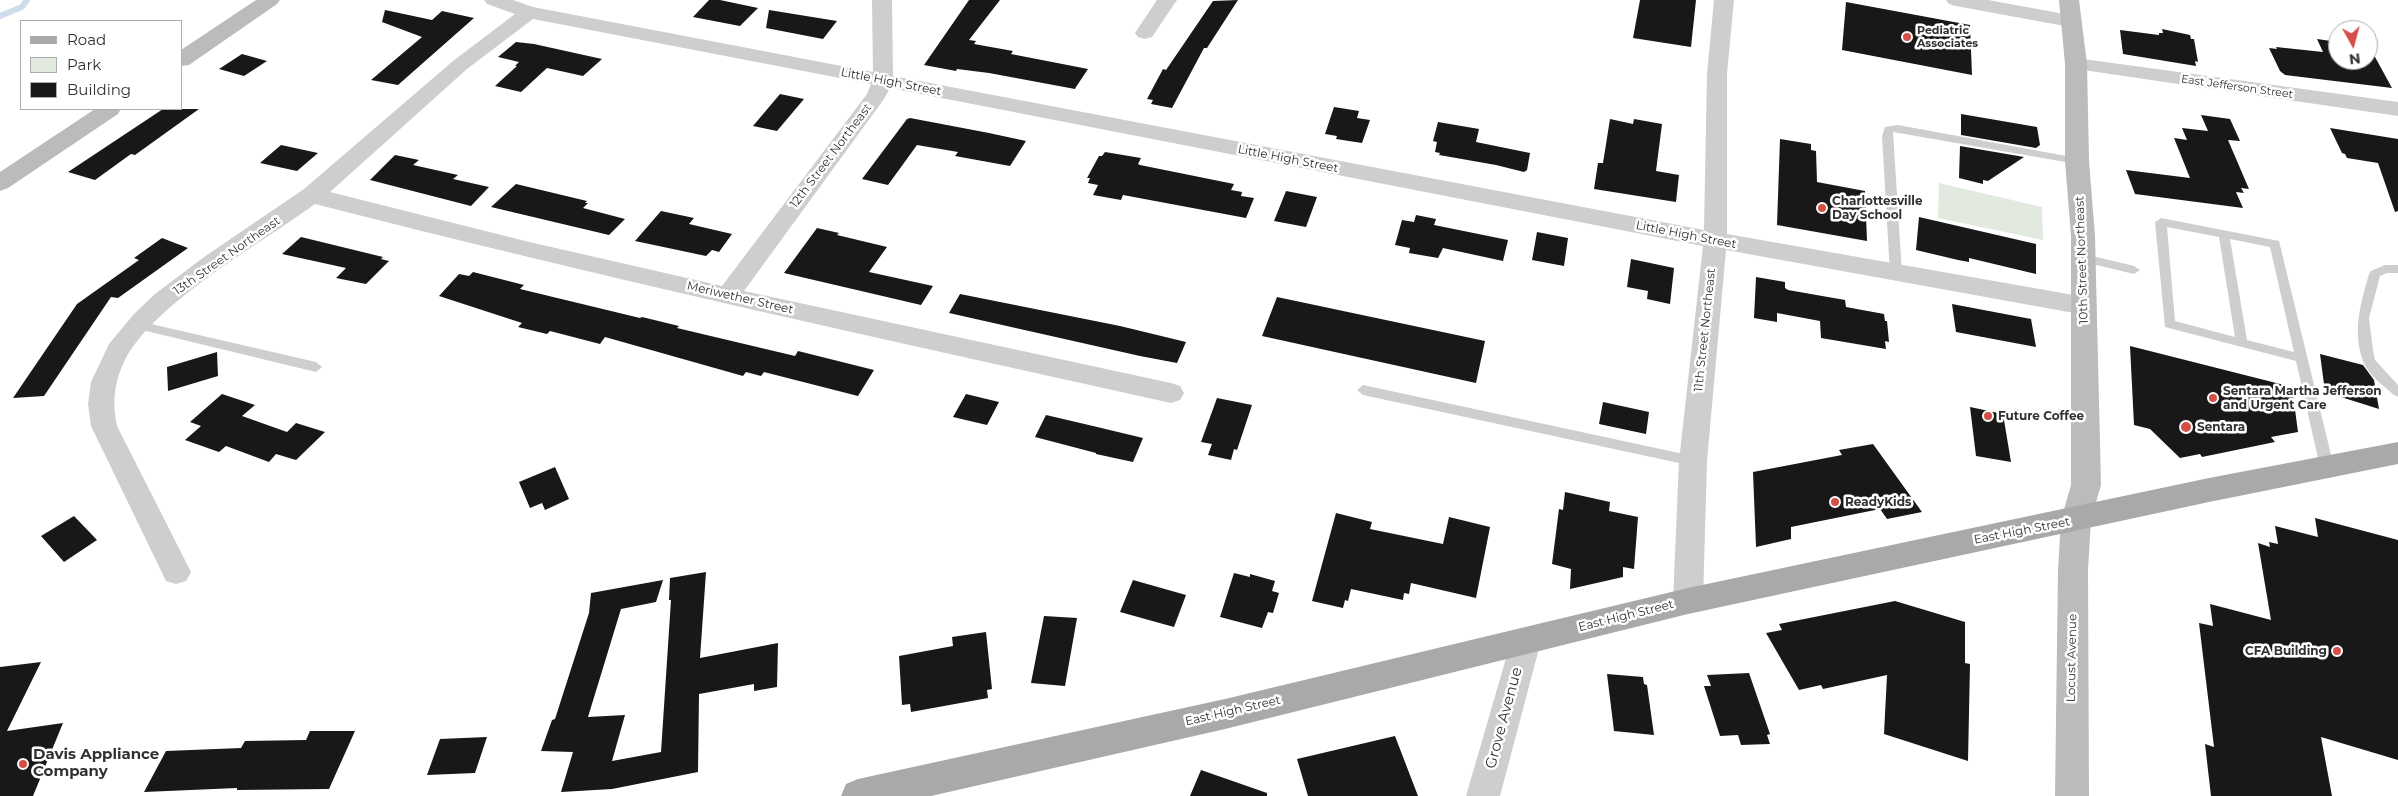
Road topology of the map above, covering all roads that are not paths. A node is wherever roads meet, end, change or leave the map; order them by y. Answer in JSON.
{"nodes":[{"id":1,"x":270,"y":0,"type":"edge"},
{"id":2,"x":494,"y":0,"type":"edge"},
{"id":3,"x":882,"y":0,"type":"edge"},
{"id":4,"x":1167,"y":0,"type":"edge"},
{"id":5,"x":1724,"y":0,"type":"edge"},
{"id":6,"x":1956,"y":0,"type":"edge"},
{"id":7,"x":2069,"y":10,"type":"edge"},
{"id":8,"x":529,"y":12,"type":"junction"},
{"id":9,"x":1145,"y":33,"type":"dead end"},
{"id":10,"x":182,"y":59,"type":"edge"},
{"id":11,"x":2076,"y":64,"type":"junction"},
{"id":12,"x":883,"y":80,"type":"junction"},
{"id":13,"x":2398,"y":109,"type":"edge"},
{"id":14,"x":109,"y":110,"type":"edge"},
{"id":15,"x":2077,"y":161,"type":"junction"},
{"id":16,"x":0,"y":183,"type":"edge"},
{"id":17,"x":311,"y":195,"type":"junction"},
{"id":18,"x":2224,"y":234,"type":"junction"},
{"id":19,"x":1714,"y":240,"type":"junction"},
{"id":20,"x":2084,"y":258,"type":"junction"},
{"id":21,"x":2398,"y":269,"type":"edge"},
{"id":22,"x":2134,"y":270,"type":"dead end"},
{"id":23,"x":1896,"y":274,"type":"junction"},
{"id":24,"x":728,"y":296,"type":"junction"},
{"id":25,"x":2085,"y":306,"type":"junction"},
{"id":26,"x":138,"y":324,"type":"junction"},
{"id":27,"x":2242,"y":343,"type":"junction"},
{"id":28,"x":2301,"y":358,"type":"junction"},
{"id":29,"x":316,"y":367,"type":"dead end"},
{"id":30,"x":1363,"y":390,"type":"dead end"},
{"id":31,"x":2398,"y":392,"type":"edge"},
{"id":32,"x":1171,"y":394,"type":"dead end"},
{"id":33,"x":2398,"y":454,"type":"edge"},
{"id":34,"x":1693,"y":461,"type":"junction"},
{"id":35,"x":2327,"y":467,"type":"junction"},
{"id":36,"x":2076,"y":520,"type":"junction"},
{"id":37,"x":176,"y":572,"type":"dead end"},
{"id":38,"x":1688,"y":601,"type":"junction"},
{"id":39,"x":1526,"y":641,"type":"junction"},
{"id":40,"x":858,"y":796,"type":"edge"},
{"id":41,"x":1483,"y":796,"type":"edge"},
{"id":42,"x":2072,"y":796,"type":"edge"}],
"edges":[{"from":1,"to":10,"type":"street"},
{"from":2,"to":8,"type":"street","name":"Little High Street"},
{"from":3,"to":12,"type":"street","name":"12th Street Northeast"},
{"from":4,"to":9,"type":"street"},
{"from":5,"to":19,"type":"street","name":"11th Street Northeast"},
{"from":6,"to":7,"type":"street"},
{"from":7,"to":11,"type":"street","name":"10th Street Northeast"},
{"from":8,"to":12,"type":"street","name":"Little High Street"},
{"from":8,"to":17,"type":"street","name":"13th Street Northeast"},
{"from":11,"to":13,"type":"street","name":"East Jefferson Street"},
{"from":11,"to":15,"type":"street","name":"10th Street Northeast"},
{"from":12,"to":19,"type":"street","name":"Little High Street"},
{"from":12,"to":24,"type":"street","name":"12th Street Northeast"},
{"from":14,"to":16,"type":"street"},
{"from":15,"to":20,"type":"street","name":"10th Street Northeast"},
{"from":15,"to":23,"type":"lane"},
{"from":17,"to":24,"type":"street","name":"Meriwether Street"},
{"from":17,"to":26,"type":"street","name":"13th Street Northeast"},
{"from":18,"to":27,"type":"lane"},
{"from":18,"to":27,"type":"lane"},
{"from":18,"to":28,"type":"lane"},
{"from":19,"to":23,"type":"street","name":"Little High Street"},
{"from":19,"to":34,"type":"street","name":"11th Street Northeast"},
{"from":20,"to":22,"type":"lane"},
{"from":20,"to":25,"type":"street","name":"10th Street Northeast"},
{"from":21,"to":31,"type":"lane"},
{"from":23,"to":25,"type":"street","name":"Little High Street"},
{"from":24,"to":32,"type":"street","name":"Meriwether Street"},
{"from":25,"to":36,"type":"street","name":"10th Street Northeast"},
{"from":26,"to":29,"type":"lane"},
{"from":26,"to":37,"type":"street","name":"13th Street Northeast"},
{"from":27,"to":28,"type":"lane"},
{"from":28,"to":35,"type":"lane"},
{"from":30,"to":34,"type":"lane"},
{"from":33,"to":35,"type":"main road","name":"East High Street"},
{"from":34,"to":38,"type":"street","name":"11th Street Northeast"},
{"from":35,"to":36,"type":"main road","name":"East High Street"},
{"from":36,"to":38,"type":"main road","name":"East High Street"},
{"from":36,"to":42,"type":"street","name":"Locust Avenue"},
{"from":38,"to":39,"type":"main road","name":"East High Street"},
{"from":39,"to":40,"type":"main road","name":"East High Street"},
{"from":39,"to":41,"type":"street","name":"Grove Avenue"}]}
